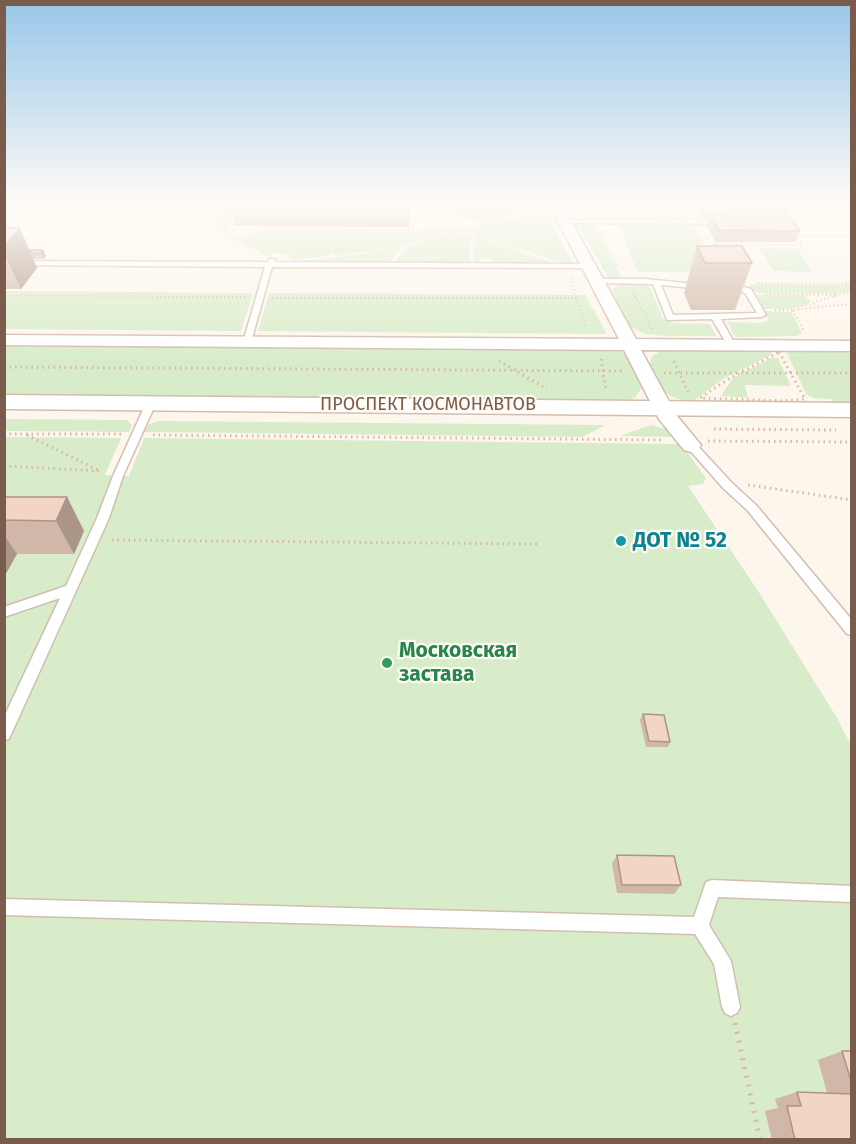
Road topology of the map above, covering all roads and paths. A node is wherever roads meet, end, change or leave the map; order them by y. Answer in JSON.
{"nodes":[{"id":1,"x":266,"y":257,"type":"edge"},
{"id":2,"x":472,"y":257,"type":"edge"},
{"id":3,"x":577,"y":257,"type":"edge"},
{"id":4,"x":615,"y":257,"type":"edge"},
{"id":5,"x":273,"y":261,"type":"junction"},
{"id":6,"x":4,"y":263,"type":"edge"},
{"id":7,"x":38,"y":263,"type":"junction"},
{"id":8,"x":472,"y":266,"type":"junction"},
{"id":9,"x":581,"y":267,"type":"junction"},
{"id":10,"x":30,"y":275,"type":"dead end"},
{"id":11,"x":852,"y":280,"type":"edge"},
{"id":12,"x":597,"y":281,"type":"junction"},
{"id":13,"x":626,"y":281,"type":"junction"},
{"id":14,"x":656,"y":283,"type":"junction"},
{"id":15,"x":711,"y":288,"type":"edge"},
{"id":16,"x":722,"y":288,"type":"edge"},
{"id":17,"x":747,"y":291,"type":"junction"},
{"id":18,"x":852,"y":291,"type":"edge"},
{"id":19,"x":809,"y":294,"type":"junction"},
{"id":20,"x":838,"y":295,"type":"junction"},
{"id":21,"x":4,"y":296,"type":"edge"},
{"id":22,"x":260,"y":297,"type":"junction"},
{"id":23,"x":576,"y":298,"type":"junction"},
{"id":24,"x":814,"y":303,"type":"junction"},
{"id":25,"x":852,"y":304,"type":"edge"},
{"id":26,"x":810,"y":307,"type":"junction"},
{"id":27,"x":716,"y":318,"type":"junction"},
{"id":28,"x":652,"y":329,"type":"dead end"},
{"id":29,"x":590,"y":333,"type":"dead end"},
{"id":30,"x":808,"y":338,"type":"dead end"},
{"id":31,"x":4,"y":340,"type":"edge"},
{"id":32,"x":247,"y":342,"type":"junction"},
{"id":33,"x":480,"y":344,"type":"junction"},
{"id":34,"x":631,"y":345,"type":"junction"},
{"id":35,"x":732,"y":346,"type":"junction"},
{"id":36,"x":852,"y":346,"type":"edge"},
{"id":37,"x":599,"y":352,"type":"dead end"},
{"id":38,"x":670,"y":353,"type":"dead end"},
{"id":39,"x":4,"y":367,"type":"edge"},
{"id":40,"x":517,"y":371,"type":"junction"},
{"id":41,"x":604,"y":371,"type":"junction"},
{"id":42,"x":634,"y":371,"type":"dead end"},
{"id":43,"x":658,"y":373,"type":"dead end"},
{"id":44,"x":679,"y":373,"type":"junction"},
{"id":45,"x":741,"y":373,"type":"junction"},
{"id":46,"x":852,"y":374,"type":"edge"},
{"id":47,"x":554,"y":393,"type":"dead end"},
{"id":48,"x":689,"y":396,"type":"dead end"},
{"id":49,"x":608,"y":398,"type":"dead end"},
{"id":50,"x":700,"y":398,"type":"dead end"},
{"id":51,"x":4,"y":402,"type":"edge"},
{"id":52,"x":4,"y":413,"type":"edge"},
{"id":53,"x":666,"y":413,"type":"junction"},
{"id":54,"x":145,"y":417,"type":"junction"},
{"id":55,"x":848,"y":420,"type":"edge"},
{"id":56,"x":714,"y":429,"type":"dead end"},
{"id":57,"x":4,"y":434,"type":"edge"},
{"id":58,"x":27,"y":434,"type":"junction"},
{"id":59,"x":689,"y":442,"type":"junction"},
{"id":60,"x":852,"y":442,"type":"edge"},
{"id":61,"x":4,"y":466,"type":"edge"},
{"id":62,"x":727,"y":484,"type":"junction"},
{"id":63,"x":852,"y":500,"type":"edge"},
{"id":64,"x":537,"y":544,"type":"dead end"},
{"id":65,"x":88,"y":550,"type":"junction"},
{"id":66,"x":71,"y":589,"type":"junction"},
{"id":67,"x":4,"y":612,"type":"edge"},
{"id":68,"x":852,"y":630,"type":"edge"},
{"id":69,"x":4,"y":734,"type":"edge"},
{"id":70,"x":852,"y":894,"type":"edge"},
{"id":71,"x":4,"y":908,"type":"edge"},
{"id":72,"x":700,"y":926,"type":"junction"},
{"id":73,"x":731,"y":1007,"type":"joint"},
{"id":74,"x":760,"y":1140,"type":"edge"}],
"edges":[{"from":1,"to":5,"type":"path"},
{"from":2,"to":8,"type":"path"},
{"from":3,"to":9,"type":"street"},
{"from":4,"to":13,"type":"path"},
{"from":5,"to":7,"type":"lane"},
{"from":5,"to":8,"type":"lane"},
{"from":5,"to":22,"type":"lane"},
{"from":6,"to":7,"type":"lane"},
{"from":7,"to":10,"type":"lane"},
{"from":8,"to":9,"type":"lane"},
{"from":9,"to":12,"type":"street"},
{"from":9,"to":23,"type":"path"},
{"from":11,"to":17,"type":"path"},
{"from":12,"to":13,"type":"lane"},
{"from":12,"to":34,"type":"street"},
{"from":13,"to":14,"type":"lane"},
{"from":13,"to":28,"type":"path"},
{"from":14,"to":15,"type":"lane"},
{"from":14,"to":27,"type":"lane"},
{"from":16,"to":17,"type":"lane"},
{"from":17,"to":19,"type":"path"},
{"from":17,"to":27,"type":"lane"},
{"from":18,"to":20,"type":"path"},
{"from":19,"to":20,"type":"path"},
{"from":19,"to":24,"type":"path"},
{"from":20,"to":24,"type":"path"},
{"from":21,"to":22,"type":"path"},
{"from":22,"to":23,"type":"path"},
{"from":22,"to":32,"type":"lane"},
{"from":23,"to":29,"type":"path"},
{"from":24,"to":26,"type":"path"},
{"from":25,"to":26,"type":"path"},
{"from":26,"to":30,"type":"path"},
{"from":27,"to":35,"type":"lane"},
{"from":31,"to":32,"type":"street"},
{"from":32,"to":33,"type":"street"},
{"from":33,"to":34,"type":"street"},
{"from":33,"to":40,"type":"path"},
{"from":34,"to":35,"type":"street"},
{"from":34,"to":53,"type":"street"},
{"from":35,"to":36,"type":"street"},
{"from":37,"to":41,"type":"path"},
{"from":38,"to":44,"type":"path"},
{"from":39,"to":40,"type":"path"},
{"from":40,"to":41,"type":"path"},
{"from":40,"to":47,"type":"path"},
{"from":41,"to":42,"type":"path"},
{"from":41,"to":49,"type":"path"},
{"from":43,"to":44,"type":"path"},
{"from":44,"to":45,"type":"path"},
{"from":44,"to":48,"type":"path"},
{"from":45,"to":46,"type":"path"},
{"from":45,"to":50,"type":"path"},
{"from":51,"to":54,"type":"street","name":"ПРОСПЕКТ КОСМОНАВТОВ"},
{"from":52,"to":54,"type":"street","name":"ПРОСПЕКТ КОСМОНАВТОВ"},
{"from":53,"to":54,"type":"street","name":"ПРОСПЕКТ КОСМОНАВТОВ"},
{"from":53,"to":55,"type":"street","name":"ПРОСПЕКТ КОСМОНАВТОВ"},
{"from":53,"to":59,"type":"street"},
{"from":54,"to":58,"type":"path"},
{"from":54,"to":59,"type":"path"},
{"from":54,"to":65,"type":"lane"},
{"from":55,"to":56,"type":"path"},
{"from":57,"to":58,"type":"path"},
{"from":58,"to":61,"type":"path"},
{"from":59,"to":60,"type":"path"},
{"from":59,"to":62,"type":"lane"},
{"from":62,"to":63,"type":"path"},
{"from":62,"to":68,"type":"lane"},
{"from":64,"to":65,"type":"path"},
{"from":65,"to":66,"type":"lane"},
{"from":66,"to":67,"type":"lane"},
{"from":66,"to":69,"type":"lane"},
{"from":70,"to":72,"type":"lane"},
{"from":71,"to":72,"type":"lane"},
{"from":72,"to":73,"type":"lane"},
{"from":73,"to":74,"type":"path"}]}
